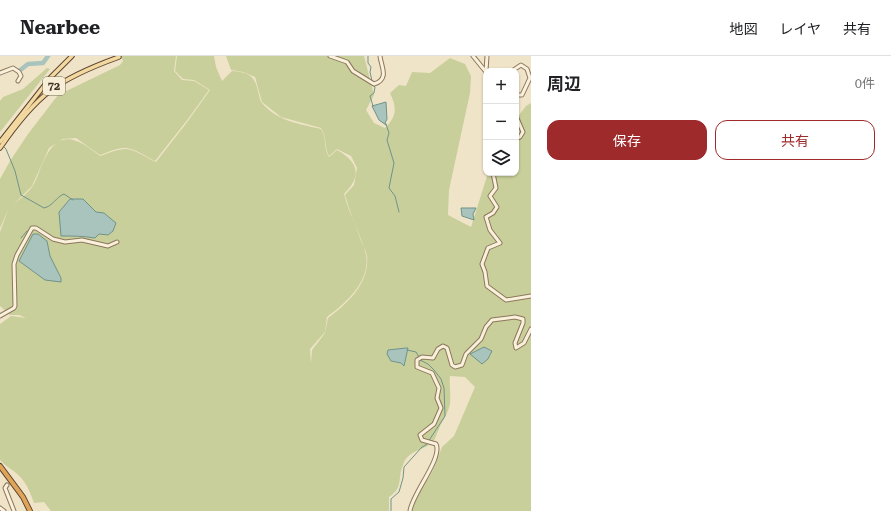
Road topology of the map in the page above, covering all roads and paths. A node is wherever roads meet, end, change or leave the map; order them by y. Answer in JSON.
{"nodes":[{"id":1,"x":72,"y":56,"type":"edge"},
{"id":2,"x":330,"y":56,"type":"edge"},
{"id":3,"x":380,"y":56,"type":"edge"},
{"id":4,"x":473,"y":56,"type":"edge"},
{"id":5,"x":488,"y":56,"type":"edge"},
{"id":6,"x":119,"y":57,"type":"edge"},
{"id":7,"x":483,"y":68,"type":"edge"},
{"id":8,"x":486,"y":68,"type":"edge"},
{"id":9,"x":516,"y":68,"type":"edge"},
{"id":10,"x":0,"y":73,"type":"edge"},
{"id":11,"x":18,"y":81,"type":"dead end"},
{"id":12,"x":519,"y":94,"type":"edge"},
{"id":13,"x":519,"y":123,"type":"edge"},
{"id":14,"x":5,"y":137,"type":"junction"},
{"id":15,"x":519,"y":138,"type":"edge"},
{"id":16,"x":0,"y":142,"type":"edge"},
{"id":17,"x":0,"y":148,"type":"edge"},
{"id":18,"x":494,"y":176,"type":"edge"},
{"id":19,"x":117,"y":242,"type":"dead end"},
{"id":20,"x":531,"y":296,"type":"edge"},
{"id":21,"x":0,"y":316,"type":"edge"},
{"id":22,"x":531,"y":329,"type":"edge"},
{"id":23,"x":0,"y":466,"type":"edge"},
{"id":24,"x":1,"y":472,"type":"edge"},
{"id":25,"x":7,"y":485,"type":"dead end"},
{"id":26,"x":0,"y":508,"type":"edge"},
{"id":27,"x":4,"y":511,"type":"edge"},
{"id":28,"x":14,"y":511,"type":"edge"},
{"id":29,"x":30,"y":511,"type":"edge"},
{"id":30,"x":410,"y":511,"type":"edge"}],
"edges":[{"from":1,"to":14,"type":"main road","number":"72"},
{"from":2,"to":3,"type":"street"},
{"from":4,"to":7,"type":"street"},
{"from":5,"to":8,"type":"street"},
{"from":6,"to":14,"type":"main road","number":"72"},
{"from":9,"to":12,"type":"street"},
{"from":10,"to":11,"type":"street"},
{"from":13,"to":15,"type":"street"},
{"from":14,"to":16,"type":"main road","number":"72"},
{"from":14,"to":17,"type":"main road","number":"72"},
{"from":18,"to":20,"type":"street"},
{"from":19,"to":21,"type":"street"},
{"from":22,"to":30,"type":"street"},
{"from":23,"to":29,"type":"highway"},
{"from":24,"to":29,"type":"highway"},
{"from":25,"to":28,"type":"street"},
{"from":26,"to":27,"type":"street"}]}
